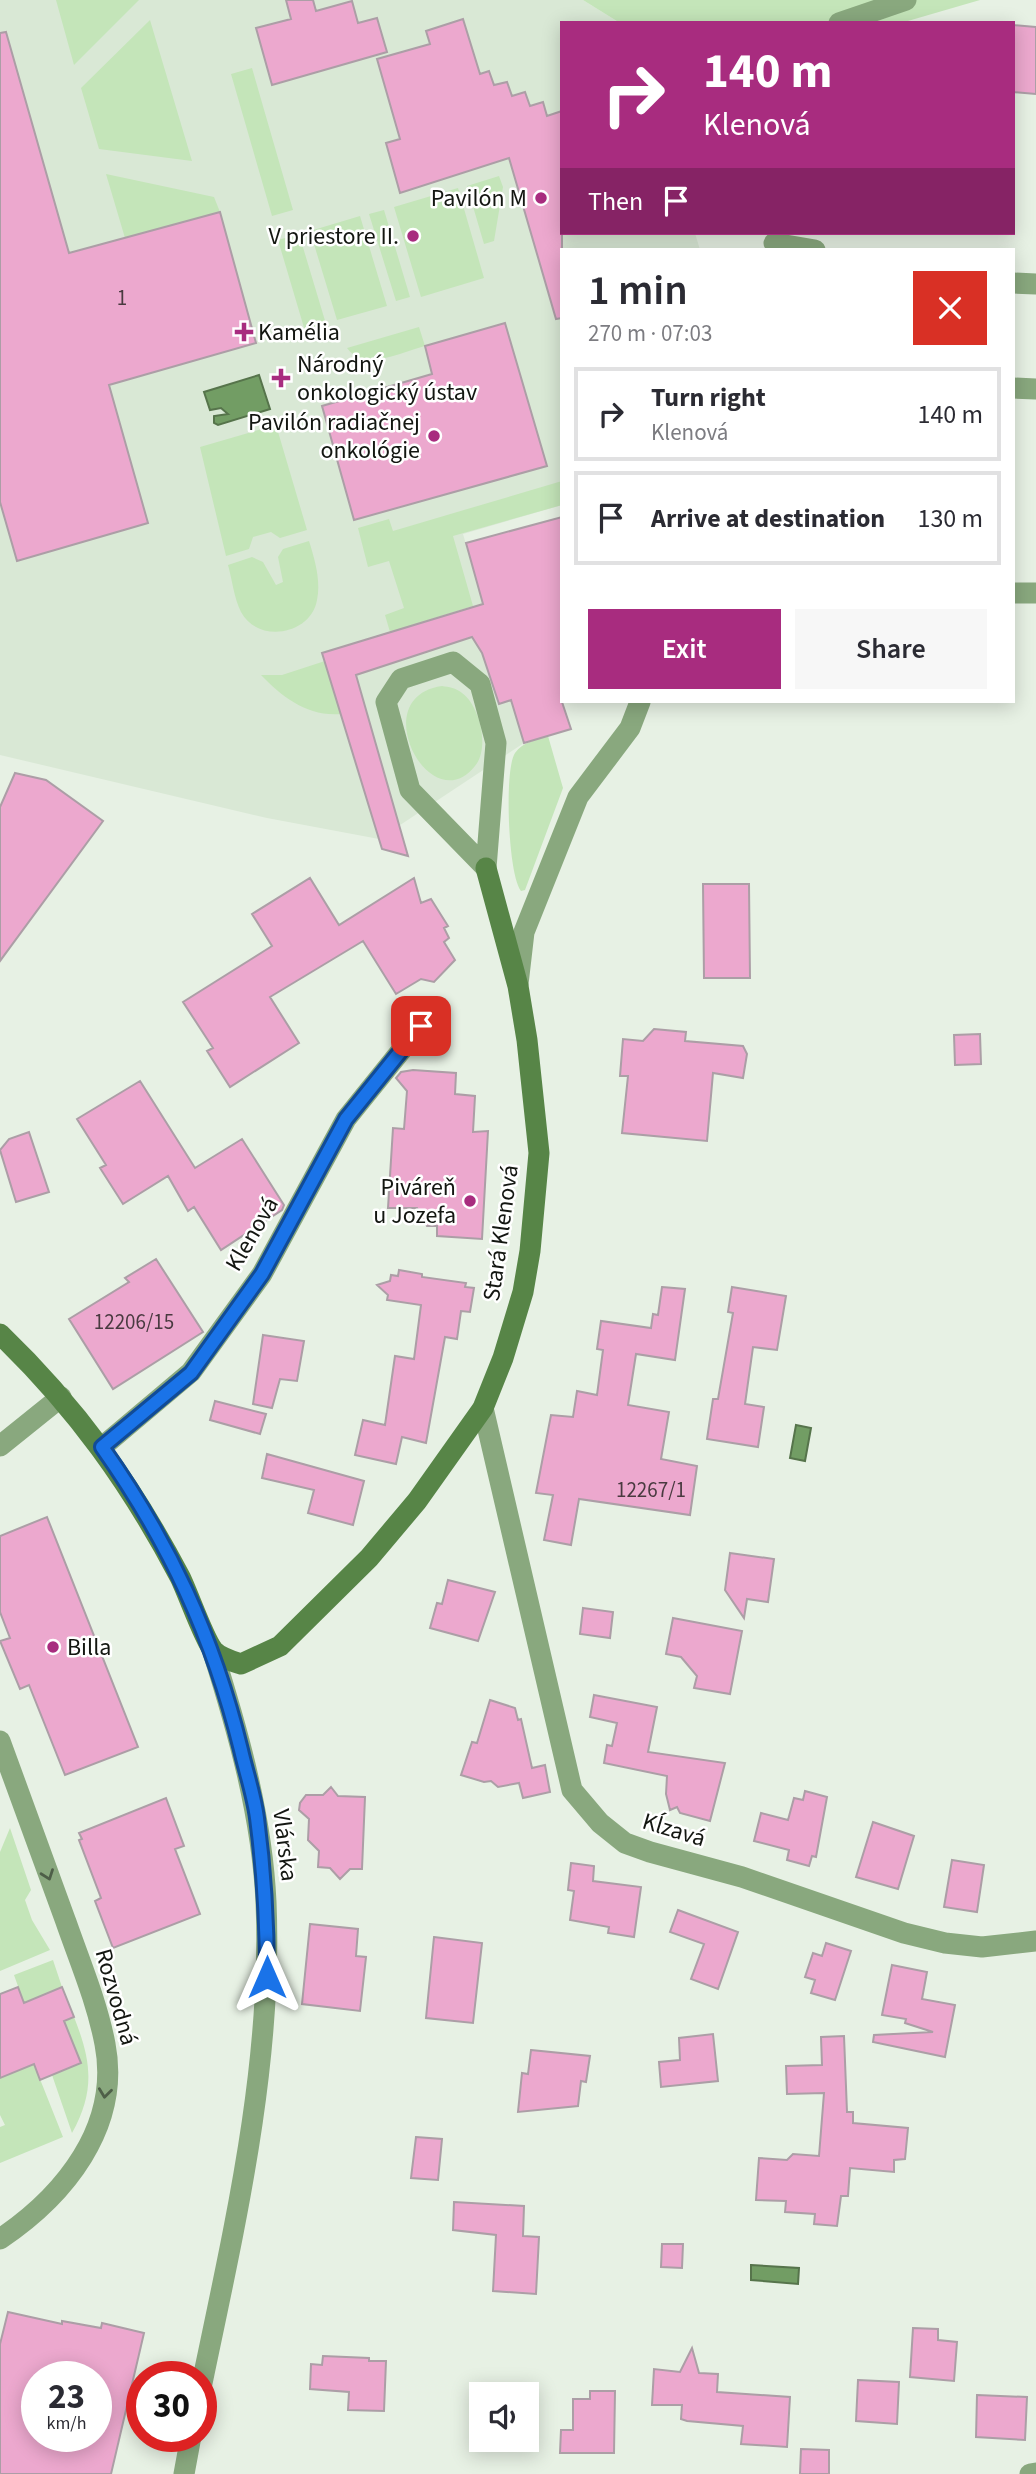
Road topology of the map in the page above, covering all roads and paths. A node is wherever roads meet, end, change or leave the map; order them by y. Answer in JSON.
{"nodes":[{"id":1,"x":906,"y":0,"type":"edge"},
{"id":2,"x":845,"y":21,"type":"edge"},
{"id":3,"x":774,"y":242,"type":"edge"},
{"id":4,"x":805,"y":248,"type":"edge"},
{"id":5,"x":1015,"y":283,"type":"edge"},
{"id":6,"x":1036,"y":284,"type":"edge"},
{"id":7,"x":1015,"y":388,"type":"edge"},
{"id":8,"x":1036,"y":389,"type":"edge"},
{"id":9,"x":1015,"y":593,"type":"edge"},
{"id":10,"x":1036,"y":593,"type":"edge"},
{"id":11,"x":640,"y":703,"type":"edge"},
{"id":12,"x":486,"y":867,"type":"junction"},
{"id":13,"x":517,"y":986,"type":"junction"},
{"id":14,"x":421,"y":1026,"type":"dead end"},
{"id":15,"x":0,"y":1334,"type":"edge"},
{"id":16,"x":61,"y":1397,"type":"junction"},
{"id":17,"x":483,"y":1408,"type":"junction"},
{"id":18,"x":0,"y":1446,"type":"edge"},
{"id":19,"x":102,"y":1447,"type":"junction"},
{"id":20,"x":212,"y":1649,"type":"junction"},
{"id":21,"x":0,"y":1741,"type":"edge"},
{"id":22,"x":1036,"y":1941,"type":"edge"},
{"id":23,"x":0,"y":2239,"type":"edge"},
{"id":24,"x":207,"y":2361,"type":"edge"},
{"id":25,"x":188,"y":2452,"type":"edge"},
{"id":26,"x":1036,"y":2473,"type":"edge"},
{"id":27,"x":184,"y":2474,"type":"edge"},
{"id":28,"x":1030,"y":2474,"type":"edge"}],
"edges":[{"from":1,"to":2,"type":"street"},
{"from":3,"to":4,"type":"street"},
{"from":5,"to":6,"type":"street"},
{"from":7,"to":8,"type":"street"},
{"from":9,"to":10,"type":"street"},
{"from":11,"to":13,"type":"street","name":"Stará Klenová"},
{"from":12,"to":12,"type":"street"},
{"from":12,"to":13,"type":"street"},
{"from":13,"to":17,"type":"street","name":"Stará Klenová"},
{"from":14,"to":19,"type":"street","name":"Klenová"},
{"from":15,"to":16,"type":"street","name":"Vlárska"},
{"from":16,"to":18,"type":"street"},
{"from":16,"to":19,"type":"street","name":"Vlárska"},
{"from":17,"to":20,"type":"street","name":"Stará Klenová"},
{"from":17,"to":22,"type":"street","name":"Kĺzavá"},
{"from":19,"to":20,"type":"street","name":"Vlárska"},
{"from":20,"to":24,"type":"street","name":"Vlárska"},
{"from":21,"to":23,"type":"street","name":"Rozvodná","one_way":true},
{"from":25,"to":27,"type":"street"},
{"from":26,"to":28,"type":"street"}]}
